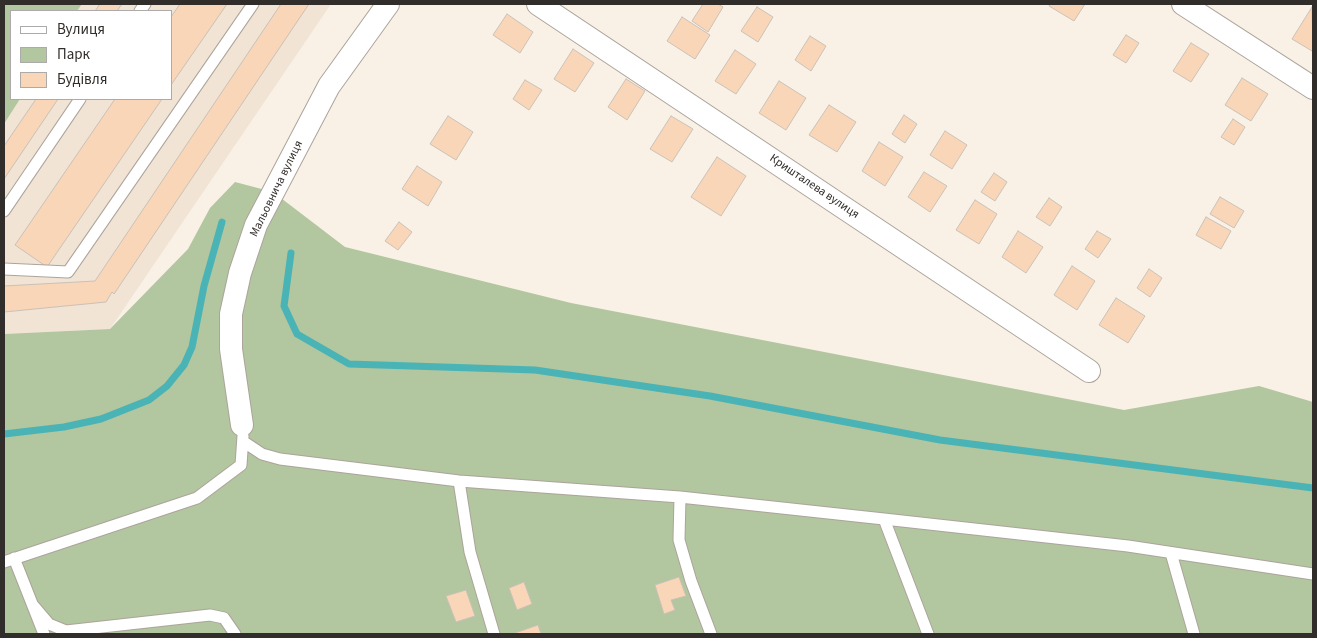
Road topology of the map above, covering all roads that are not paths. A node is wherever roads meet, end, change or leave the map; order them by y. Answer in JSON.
{"nodes":[{"id":1,"x":253,"y":4,"type":"edge"},
{"id":2,"x":388,"y":4,"type":"edge"},
{"id":3,"x":538,"y":4,"type":"edge"},
{"id":4,"x":1183,"y":4,"type":"edge"},
{"id":5,"x":1313,"y":88,"type":"edge"},
{"id":6,"x":79,"y":100,"type":"edge"},
{"id":7,"x":4,"y":210,"type":"edge"},
{"id":8,"x":4,"y":269,"type":"edge"},
{"id":9,"x":1090,"y":371,"type":"dead end"},
{"id":10,"x":243,"y":434,"type":"junction"},
{"id":11,"x":459,"y":481,"type":"junction"},
{"id":12,"x":680,"y":497,"type":"junction"},
{"id":13,"x":884,"y":519,"type":"junction"},
{"id":14,"x":1171,"y":553,"type":"junction"},
{"id":15,"x":9,"y":560,"type":"edge"},
{"id":16,"x":1313,"y":574,"type":"edge"},
{"id":17,"x":32,"y":604,"type":"junction"},
{"id":18,"x":44,"y":634,"type":"edge"},
{"id":19,"x":235,"y":634,"type":"edge"},
{"id":20,"x":494,"y":634,"type":"edge"},
{"id":21,"x":712,"y":634,"type":"edge"},
{"id":22,"x":928,"y":634,"type":"edge"},
{"id":23,"x":1194,"y":634,"type":"edge"}],
"edges":[{"from":1,"to":8,"type":"lane"},
{"from":2,"to":10,"type":"street","name":"Мальовнича вулиця"},
{"from":3,"to":9,"type":"street","name":"Кришталева вулиця"},
{"from":4,"to":5,"type":"street"},
{"from":6,"to":7,"type":"lane"},
{"from":10,"to":11,"type":"lane"},
{"from":10,"to":15,"type":"lane"},
{"from":11,"to":12,"type":"lane"},
{"from":11,"to":20,"type":"lane"},
{"from":12,"to":13,"type":"lane"},
{"from":12,"to":21,"type":"lane"},
{"from":13,"to":14,"type":"lane"},
{"from":13,"to":22,"type":"lane"},
{"from":14,"to":16,"type":"lane"},
{"from":14,"to":23,"type":"lane"},
{"from":15,"to":17,"type":"lane"},
{"from":17,"to":18,"type":"lane"},
{"from":17,"to":19,"type":"lane"}]}
